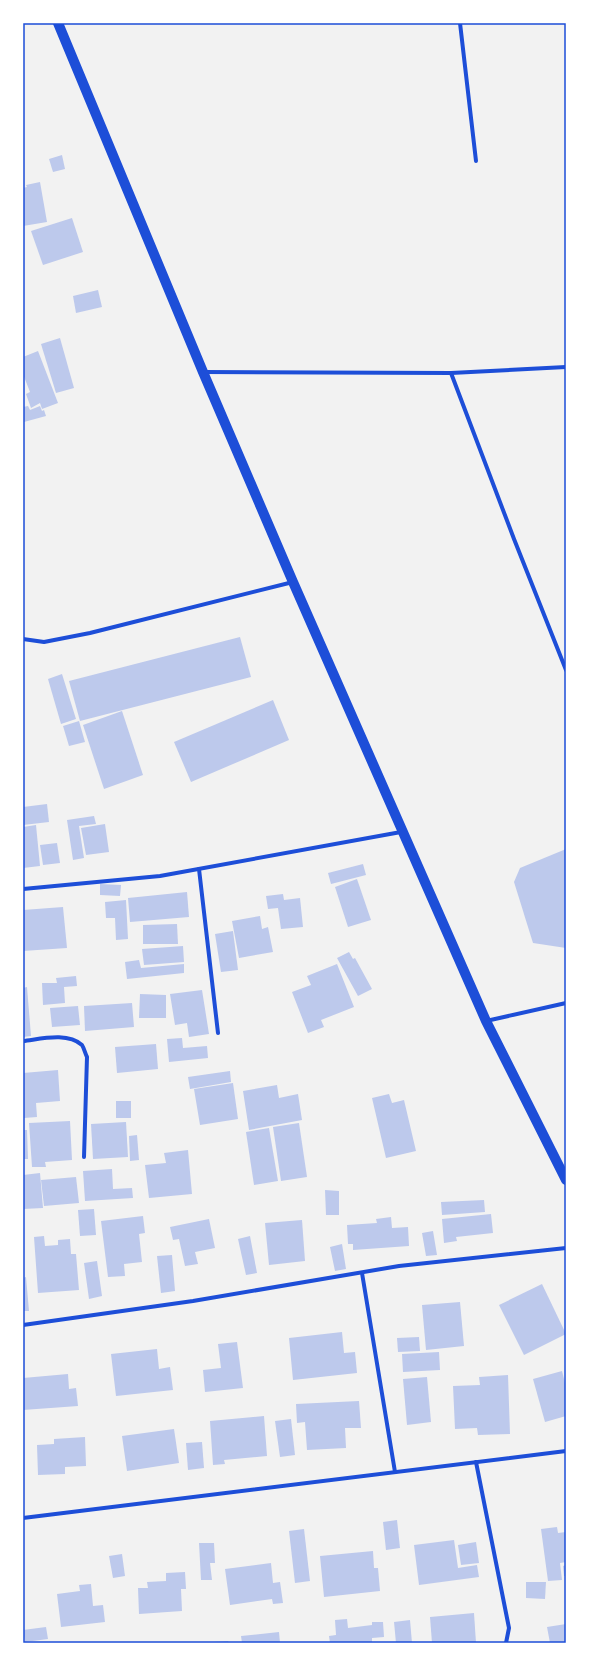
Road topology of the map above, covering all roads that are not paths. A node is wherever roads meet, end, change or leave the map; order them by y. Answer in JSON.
{"nodes":[{"id":1,"x":58,"y":23,"type":"edge"},
{"id":2,"x":460,"y":23,"type":"edge"},
{"id":3,"x":476,"y":161,"type":"dead end"},
{"id":4,"x":566,"y":367,"type":"edge"},
{"id":5,"x":202,"y":372,"type":"junction"},
{"id":6,"x":451,"y":373,"type":"junction"},
{"id":7,"x":293,"y":582,"type":"junction"},
{"id":8,"x":23,"y":639,"type":"edge"},
{"id":9,"x":566,"y":670,"type":"edge"},
{"id":10,"x":404,"y":832,"type":"junction"},
{"id":11,"x":199,"y":869,"type":"junction"},
{"id":12,"x":23,"y":889,"type":"edge"},
{"id":13,"x":566,"y":1003,"type":"edge"},
{"id":14,"x":486,"y":1021,"type":"junction"},
{"id":15,"x":218,"y":1033,"type":"dead end"},
{"id":16,"x":23,"y":1041,"type":"edge"},
{"id":17,"x":84,"y":1157,"type":"dead end"},
{"id":18,"x":566,"y":1180,"type":"edge"},
{"id":19,"x":566,"y":1248,"type":"edge"},
{"id":20,"x":362,"y":1273,"type":"junction"},
{"id":21,"x":23,"y":1325,"type":"edge"},
{"id":22,"x":566,"y":1451,"type":"edge"},
{"id":23,"x":476,"y":1462,"type":"junction"},
{"id":24,"x":395,"y":1472,"type":"junction"},
{"id":25,"x":23,"y":1518,"type":"edge"},
{"id":26,"x":506,"y":1643,"type":"edge"}],
"edges":[{"from":1,"to":5,"type":"main road"},
{"from":2,"to":3,"type":"street"},
{"from":4,"to":6,"type":"street"},
{"from":5,"to":6,"type":"street"},
{"from":5,"to":7,"type":"main road"},
{"from":6,"to":9,"type":"street"},
{"from":7,"to":8,"type":"street"},
{"from":7,"to":10,"type":"main road"},
{"from":10,"to":11,"type":"street"},
{"from":10,"to":14,"type":"main road"},
{"from":11,"to":12,"type":"street"},
{"from":11,"to":15,"type":"street"},
{"from":13,"to":14,"type":"street"},
{"from":14,"to":18,"type":"main road"},
{"from":16,"to":17,"type":"street"},
{"from":19,"to":20,"type":"street"},
{"from":20,"to":21,"type":"street"},
{"from":20,"to":24,"type":"street"},
{"from":22,"to":23,"type":"street"},
{"from":23,"to":24,"type":"street"},
{"from":23,"to":26,"type":"street"},
{"from":24,"to":25,"type":"street"}]}
